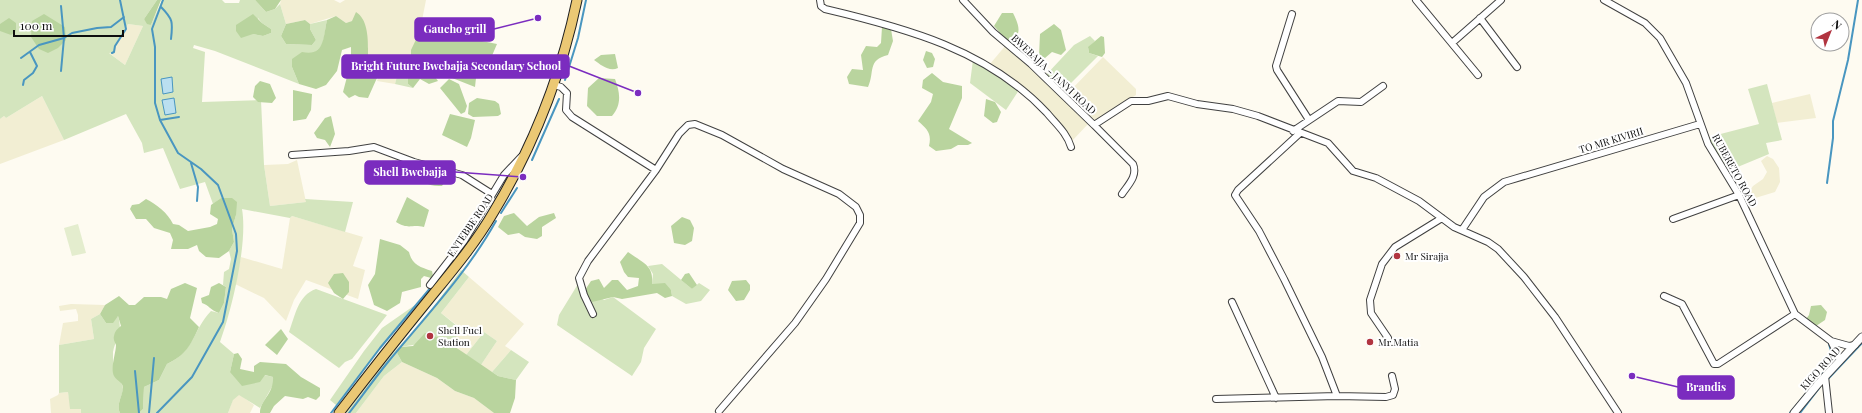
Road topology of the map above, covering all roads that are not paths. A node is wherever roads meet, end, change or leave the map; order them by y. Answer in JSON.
{"nodes":[{"id":1,"x":578,"y":0,"type":"edge"},
{"id":2,"x":820,"y":0,"type":"edge"},
{"id":3,"x":963,"y":0,"type":"edge"},
{"id":4,"x":1416,"y":0,"type":"edge"},
{"id":5,"x":1501,"y":0,"type":"edge"},
{"id":6,"x":1604,"y":0,"type":"edge"},
{"id":7,"x":1292,"y":14,"type":"dead end"},
{"id":8,"x":1480,"y":18,"type":"junction"},
{"id":9,"x":1452,"y":43,"type":"junction"},
{"id":10,"x":1518,"y":67,"type":"dead end"},
{"id":11,"x":1478,"y":74,"type":"dead end"},
{"id":12,"x":554,"y":85,"type":"junction"},
{"id":13,"x":1383,"y":86,"type":"dead end"},
{"id":14,"x":1309,"y":120,"type":"junction"},
{"id":15,"x":1700,"y":124,"type":"junction"},
{"id":16,"x":1094,"y":126,"type":"junction"},
{"id":17,"x":1293,"y":131,"type":"junction"},
{"id":18,"x":1300,"y":133,"type":"junction"},
{"id":19,"x":1071,"y":147,"type":"dead end"},
{"id":20,"x":527,"y":150,"type":"junction"},
{"id":21,"x":292,"y":155,"type":"dead end"},
{"id":22,"x":656,"y":170,"type":"junction"},
{"id":23,"x":492,"y":194,"type":"junction"},
{"id":24,"x":1122,"y":194,"type":"dead end"},
{"id":25,"x":1739,"y":195,"type":"junction"},
{"id":26,"x":1442,"y":218,"type":"junction"},
{"id":27,"x":1672,"y":219,"type":"dead end"},
{"id":28,"x":1462,"y":230,"type":"junction"},
{"id":29,"x":430,"y":284,"type":"dead end"},
{"id":30,"x":1664,"y":296,"type":"dead end"},
{"id":31,"x":1232,"y":302,"type":"dead end"},
{"id":32,"x":593,"y":314,"type":"dead end"},
{"id":33,"x":1795,"y":314,"type":"junction"},
{"id":34,"x":1862,"y":337,"type":"edge"},
{"id":35,"x":1388,"y":338,"type":"dead end"},
{"id":36,"x":1831,"y":341,"type":"junction"},
{"id":37,"x":1855,"y":345,"type":"junction"},
{"id":38,"x":1840,"y":360,"type":"junction"},
{"id":39,"x":1392,"y":376,"type":"dead end"},
{"id":40,"x":1825,"y":376,"type":"junction"},
{"id":41,"x":1337,"y":396,"type":"junction"},
{"id":42,"x":1276,"y":398,"type":"junction"},
{"id":43,"x":1216,"y":399,"type":"dead end"},
{"id":44,"x":719,"y":411,"type":"dead end"},
{"id":45,"x":339,"y":413,"type":"edge"},
{"id":46,"x":1618,"y":413,"type":"edge"},
{"id":47,"x":1794,"y":413,"type":"edge"},
{"id":48,"x":1829,"y":413,"type":"edge"}],
"edges":[{"from":1,"to":12,"type":"main road","name":"ENTEBBE ROAD"},
{"from":2,"to":19,"type":"street"},
{"from":3,"to":16,"type":"street","name":"BWEBAJJA - JANYI ROAD"},
{"from":4,"to":9,"type":"street"},
{"from":5,"to":8,"type":"street"},
{"from":6,"to":15,"type":"street","name":"RUBERETO ROAD"},
{"from":7,"to":14,"type":"street"},
{"from":8,"to":9,"type":"street"},
{"from":8,"to":10,"type":"street"},
{"from":9,"to":11,"type":"street"},
{"from":12,"to":20,"type":"main road","name":"ENTEBBE ROAD"},
{"from":12,"to":22,"type":"street"},
{"from":13,"to":14,"type":"street"},
{"from":14,"to":17,"type":"street"},
{"from":15,"to":25,"type":"street","name":"RUBERETO ROAD"},
{"from":15,"to":28,"type":"street","name":"TO MR KIVIRII"},
{"from":16,"to":17,"type":"street","name":"BWEBAJJA - JANYI ROAD"},
{"from":16,"to":24,"type":"street"},
{"from":17,"to":18,"type":"street","name":"BWEBAJJA - JANYI ROAD"},
{"from":18,"to":26,"type":"street","name":"BWEBAJJA - JANYI ROAD"},
{"from":18,"to":41,"type":"street"},
{"from":20,"to":23,"type":"street"},
{"from":20,"to":45,"type":"main road","name":"ENTEBBE ROAD"},
{"from":21,"to":23,"type":"street"},
{"from":22,"to":32,"type":"street"},
{"from":22,"to":44,"type":"street"},
{"from":23,"to":29,"type":"street"},
{"from":25,"to":27,"type":"street"},
{"from":25,"to":33,"type":"street","name":"RUBERETO ROAD"},
{"from":26,"to":28,"type":"street","name":"BWEBAJJA - JANYI ROAD"},
{"from":26,"to":35,"type":"street"},
{"from":28,"to":46,"type":"street","name":"BWEBAJJA - JANYI ROAD"},
{"from":30,"to":33,"type":"street"},
{"from":31,"to":42,"type":"street"},
{"from":33,"to":36,"type":"street","name":"RUBERETO ROAD"},
{"from":34,"to":37,"type":"street","name":"KIGO ROAD"},
{"from":36,"to":37,"type":"street"},
{"from":36,"to":38,"type":"street","name":"RUBERETO ROAD"},
{"from":37,"to":38,"type":"street","name":"KIGO ROAD"},
{"from":38,"to":40,"type":"street","name":"KIGO ROAD"},
{"from":39,"to":41,"type":"street"},
{"from":40,"to":47,"type":"street","name":"KIGO ROAD"},
{"from":40,"to":48,"type":"street"},
{"from":41,"to":42,"type":"street"},
{"from":42,"to":43,"type":"street"}]}
